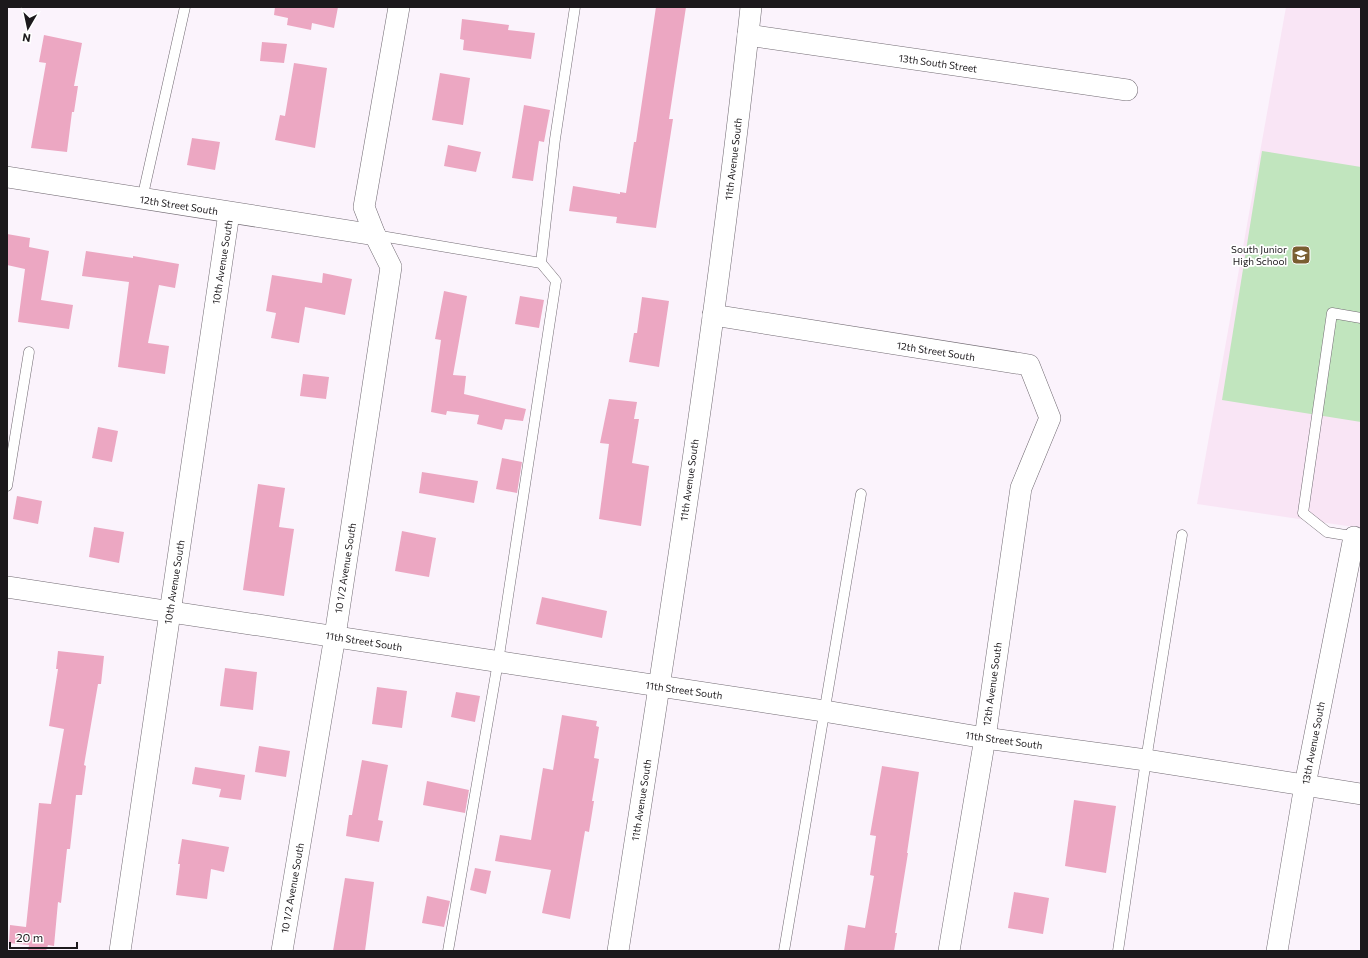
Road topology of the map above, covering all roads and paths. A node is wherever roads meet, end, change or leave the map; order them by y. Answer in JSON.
{"nodes":[{"id":1,"x":185,"y":7,"type":"edge"},
{"id":2,"x":399,"y":7,"type":"edge"},
{"id":3,"x":575,"y":7,"type":"edge"},
{"id":4,"x":751,"y":7,"type":"edge"},
{"id":5,"x":748,"y":35,"type":"junction"},
{"id":6,"x":1127,"y":90,"type":"dead end"},
{"id":7,"x":7,"y":177,"type":"edge"},
{"id":8,"x":142,"y":199,"type":"junction"},
{"id":9,"x":229,"y":213,"type":"junction"},
{"id":10,"x":375,"y":235,"type":"junction"},
{"id":11,"x":541,"y":263,"type":"junction"},
{"id":12,"x":713,"y":315,"type":"junction"},
{"id":13,"x":1361,"y":318,"type":"edge"},
{"id":14,"x":29,"y":352,"type":"dead end"},
{"id":15,"x":7,"y":486,"type":"edge"},
{"id":16,"x":1021,"y":488,"type":"joint"},
{"id":17,"x":861,"y":494,"type":"dead end"},
{"id":18,"x":1182,"y":535,"type":"dead end"},
{"id":19,"x":1358,"y":537,"type":"edge"},
{"id":20,"x":7,"y":587,"type":"edge"},
{"id":21,"x":170,"y":610,"type":"junction"},
{"id":22,"x":335,"y":636,"type":"junction"},
{"id":23,"x":498,"y":662,"type":"junction"},
{"id":24,"x":659,"y":686,"type":"junction"},
{"id":25,"x":824,"y":711,"type":"junction"},
{"id":26,"x":985,"y":738,"type":"junction"},
{"id":27,"x":1146,"y":760,"type":"junction"},
{"id":28,"x":1305,"y":785,"type":"junction"},
{"id":29,"x":1361,"y":794,"type":"edge"},
{"id":30,"x":120,"y":951,"type":"edge"},
{"id":31,"x":282,"y":951,"type":"edge"},
{"id":32,"x":448,"y":951,"type":"edge"},
{"id":33,"x":618,"y":951,"type":"edge"},
{"id":34,"x":784,"y":951,"type":"edge"},
{"id":35,"x":949,"y":951,"type":"edge"},
{"id":36,"x":1118,"y":951,"type":"edge"},
{"id":37,"x":1277,"y":951,"type":"edge"}],
"edges":[{"from":1,"to":8,"type":"lane"},
{"from":2,"to":10,"type":"street"},
{"from":3,"to":11,"type":"lane"},
{"from":4,"to":5,"type":"street","name":"11th Avenue South"},
{"from":5,"to":6,"type":"street","name":"13th South Street"},
{"from":5,"to":12,"type":"street","name":"11th Avenue South"},
{"from":7,"to":8,"type":"street","name":"12th Street South"},
{"from":8,"to":9,"type":"street","name":"12th Street South"},
{"from":9,"to":10,"type":"street","name":"12th Street South"},
{"from":9,"to":21,"type":"street","name":"10th Avenue South"},
{"from":10,"to":11,"type":"lane"},
{"from":10,"to":22,"type":"street","name":"10 1/2 Avenue South"},
{"from":11,"to":23,"type":"lane"},
{"from":12,"to":16,"type":"street","name":"12th Street South"},
{"from":12,"to":24,"type":"street","name":"11th Avenue South"},
{"from":13,"to":19,"type":"lane"},
{"from":14,"to":15,"type":"lane"},
{"from":16,"to":26,"type":"street","name":"12th Avenue South"},
{"from":17,"to":25,"type":"lane"},
{"from":18,"to":27,"type":"lane"},
{"from":19,"to":28,"type":"street","name":"13th Avenue South"},
{"from":20,"to":21,"type":"street","name":"11th Street South"},
{"from":21,"to":22,"type":"street","name":"11th Street South"},
{"from":21,"to":30,"type":"street","name":"10th Avenue South"},
{"from":22,"to":23,"type":"street","name":"11th Street South"},
{"from":22,"to":31,"type":"street","name":"10 1/2 Avenue South"},
{"from":23,"to":24,"type":"street","name":"11th Street South"},
{"from":23,"to":32,"type":"lane"},
{"from":24,"to":25,"type":"street","name":"11th Street South"},
{"from":24,"to":33,"type":"street","name":"11th Avenue South"},
{"from":25,"to":26,"type":"street","name":"11th Street South"},
{"from":25,"to":34,"type":"lane"},
{"from":26,"to":27,"type":"street","name":"11th Street South"},
{"from":26,"to":35,"type":"street","name":"12th Avenue South"},
{"from":27,"to":28,"type":"street","name":"11th Street South"},
{"from":27,"to":36,"type":"lane"},
{"from":28,"to":29,"type":"street","name":"11th Street South"},
{"from":28,"to":37,"type":"street","name":"13th Avenue South"}]}
